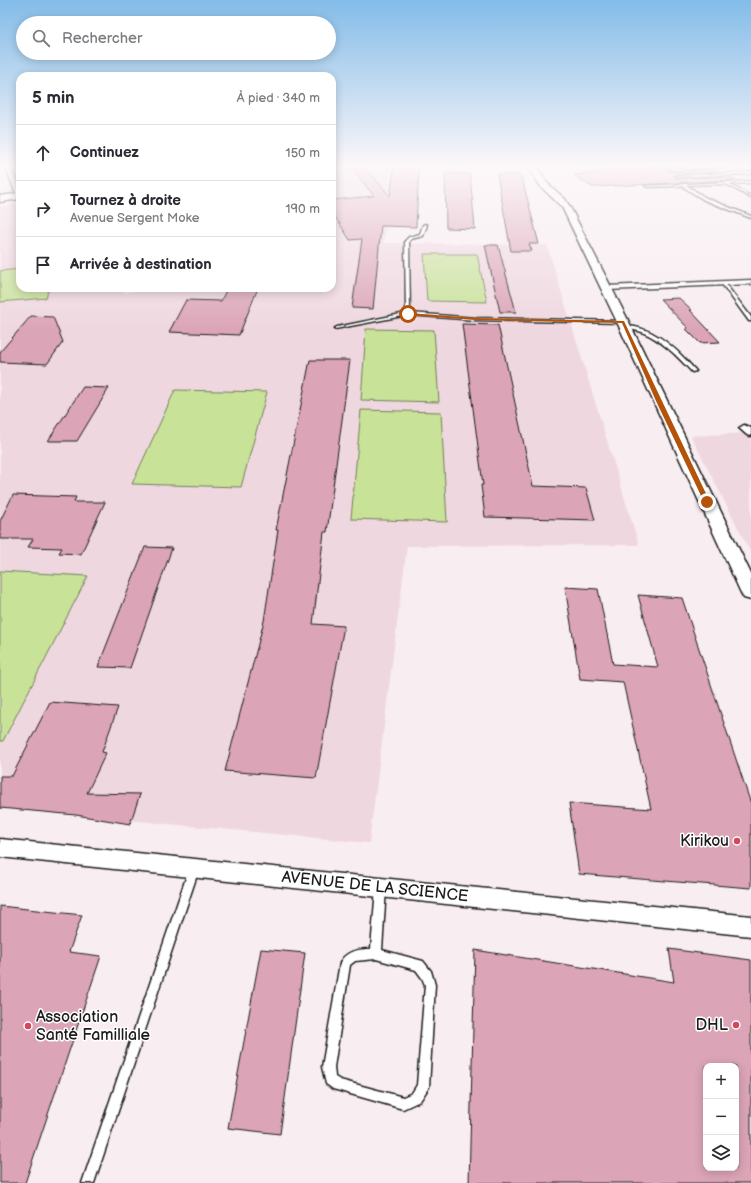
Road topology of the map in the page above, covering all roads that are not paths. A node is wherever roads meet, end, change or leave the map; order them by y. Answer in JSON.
{"nodes":[{"id":1,"x":574,"y":221,"type":"edge"},
{"id":2,"x":425,"y":225,"type":"dead end"},
{"id":3,"x":751,"y":282,"type":"edge"},
{"id":4,"x":723,"y":283,"type":"junction"},
{"id":5,"x":607,"y":288,"type":"junction"},
{"id":6,"x":408,"y":314,"type":"junction"},
{"id":7,"x":751,"y":320,"type":"edge"},
{"id":8,"x":624,"y":324,"type":"junction"},
{"id":9,"x":337,"y":328,"type":"dead end"},
{"id":10,"x":694,"y":371,"type":"dead end"},
{"id":11,"x":751,"y":428,"type":"edge"},
{"id":12,"x":751,"y":433,"type":"edge"},
{"id":13,"x":751,"y":593,"type":"edge"},
{"id":14,"x":0,"y":848,"type":"edge"},
{"id":15,"x":194,"y":868,"type":"junction"},
{"id":16,"x":381,"y":887,"type":"junction"},
{"id":17,"x":751,"y":926,"type":"edge"},
{"id":18,"x":376,"y":954,"type":"junction"},
{"id":19,"x":88,"y":1183,"type":"edge"}],
"edges":[{"from":1,"to":5,"type":"main road"},
{"from":2,"to":6,"type":"lane"},
{"from":3,"to":4,"type":"street"},
{"from":4,"to":5,"type":"street"},
{"from":4,"to":7,"type":"lane"},
{"from":5,"to":8,"type":"main road"},
{"from":6,"to":8,"type":"lane"},
{"from":6,"to":9,"type":"lane"},
{"from":8,"to":10,"type":"lane"},
{"from":8,"to":13,"type":"main road"},
{"from":11,"to":12,"type":"street"},
{"from":14,"to":15,"type":"street","name":"AVENUE DE LA SCIENCE"},
{"from":15,"to":16,"type":"street","name":"AVENUE DE LA SCIENCE"},
{"from":15,"to":19,"type":"lane"},
{"from":16,"to":17,"type":"street","name":"AVENUE DE LA SCIENCE"},
{"from":16,"to":18,"type":"lane"},
{"from":18,"to":18,"type":"lane"}]}
